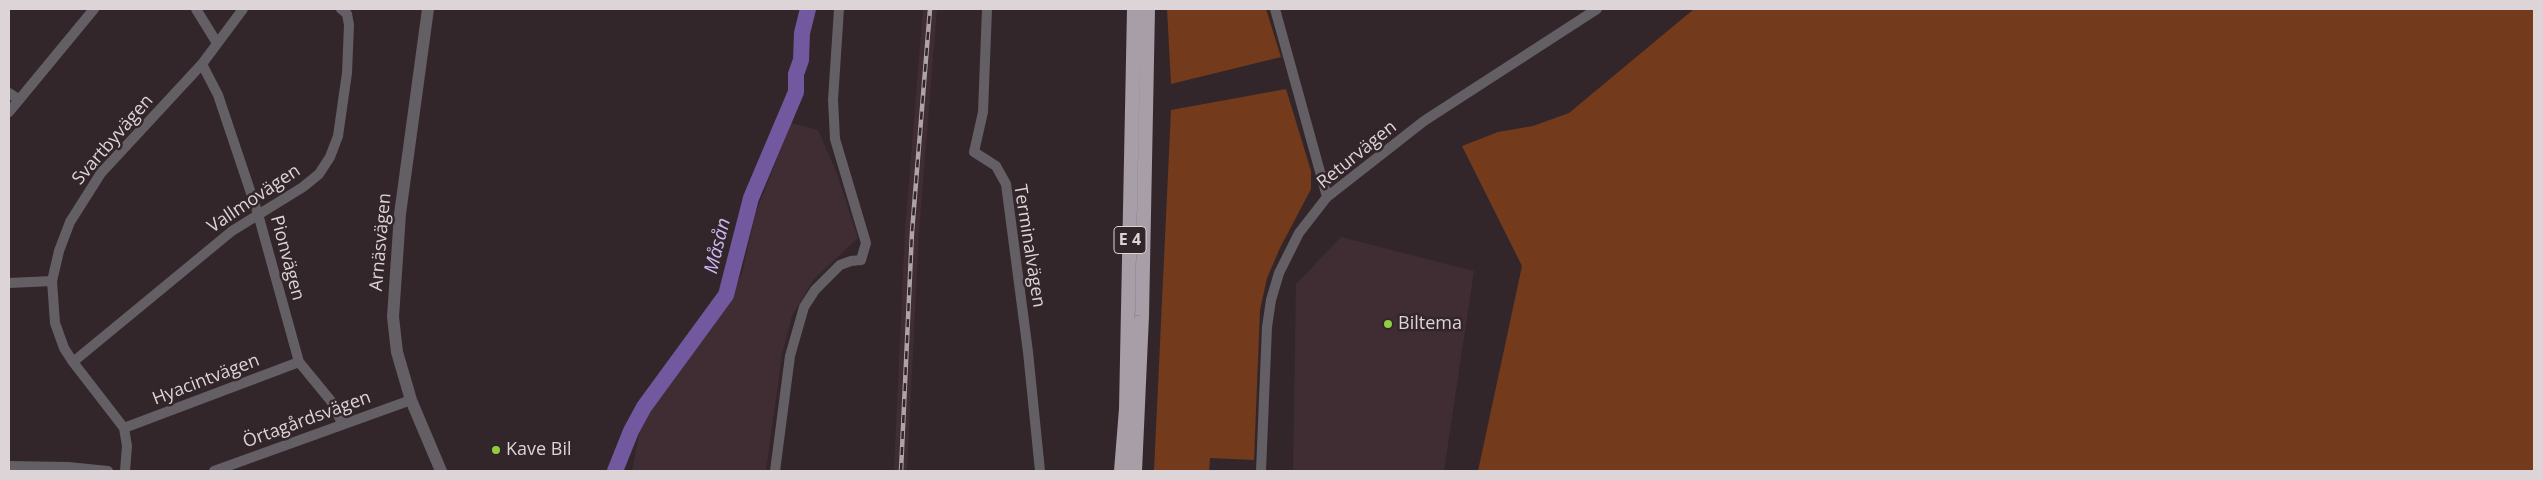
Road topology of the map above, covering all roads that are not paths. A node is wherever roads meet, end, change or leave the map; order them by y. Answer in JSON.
{"nodes":[{"id":1,"x":94,"y":9,"type":"edge"},
{"id":2,"x":196,"y":9,"type":"edge"},
{"id":3,"x":243,"y":9,"type":"edge"},
{"id":4,"x":341,"y":9,"type":"edge"},
{"id":5,"x":428,"y":9,"type":"edge"},
{"id":6,"x":839,"y":9,"type":"edge"},
{"id":7,"x":987,"y":9,"type":"edge"},
{"id":8,"x":1134,"y":9,"type":"edge"},
{"id":9,"x":1148,"y":9,"type":"edge"},
{"id":10,"x":1275,"y":9,"type":"edge"},
{"id":11,"x":1597,"y":9,"type":"edge"},
{"id":12,"x":217,"y":42,"type":"junction"},
{"id":13,"x":202,"y":64,"type":"junction"},
{"id":14,"x":9,"y":93,"type":"edge"},
{"id":15,"x":18,"y":99,"type":"junction"},
{"id":16,"x":9,"y":112,"type":"edge"},
{"id":17,"x":1327,"y":197,"type":"junction"},
{"id":18,"x":258,"y":214,"type":"junction"},
{"id":19,"x":52,"y":282,"type":"junction"},
{"id":20,"x":9,"y":283,"type":"edge"},
{"id":21,"x":73,"y":362,"type":"junction"},
{"id":22,"x":299,"y":362,"type":"junction"},
{"id":23,"x":411,"y":400,"type":"junction"},
{"id":24,"x":342,"y":424,"type":"junction"},
{"id":25,"x":124,"y":428,"type":"junction"},
{"id":26,"x":9,"y":466,"type":"edge"},
{"id":27,"x":108,"y":471,"type":"edge"},
{"id":28,"x":125,"y":471,"type":"edge"},
{"id":29,"x":214,"y":471,"type":"edge"},
{"id":30,"x":441,"y":471,"type":"edge"},
{"id":31,"x":775,"y":471,"type":"edge"},
{"id":32,"x":1040,"y":471,"type":"edge"},
{"id":33,"x":1121,"y":471,"type":"edge"},
{"id":34,"x":1135,"y":471,"type":"edge"},
{"id":35,"x":1261,"y":471,"type":"edge"}],
"edges":[{"from":1,"to":15,"type":"street"},
{"from":2,"to":12,"type":"street"},
{"from":3,"to":12,"type":"street","name":"Svartbyvägen"},
{"from":4,"to":18,"type":"street","name":"Vallmovägen"},
{"from":5,"to":23,"type":"street","name":"Arnäsvägen"},
{"from":6,"to":31,"type":"street"},
{"from":7,"to":32,"type":"street","name":"Terminalvägen"},
{"from":8,"to":33,"type":"highway","number":"E 4"},
{"from":9,"to":34,"type":"highway","number":"E 4"},
{"from":10,"to":17,"type":"street"},
{"from":11,"to":17,"type":"street","name":"Returvägen"},
{"from":12,"to":13,"type":"street","name":"Svartbyvägen"},
{"from":13,"to":18,"type":"street","name":"Pionvägen"},
{"from":13,"to":19,"type":"street","name":"Svartbyvägen"},
{"from":14,"to":15,"type":"street"},
{"from":15,"to":16,"type":"street"},
{"from":17,"to":35,"type":"street","name":"Returvägen"},
{"from":18,"to":21,"type":"street","name":"Vallmovägen"},
{"from":18,"to":22,"type":"street","name":"Pionvägen"},
{"from":19,"to":20,"type":"street"},
{"from":19,"to":21,"type":"street","name":"Svartbyvägen"},
{"from":21,"to":25,"type":"street","name":"Svartbyvägen"},
{"from":22,"to":24,"type":"street","name":"Pionvägen"},
{"from":22,"to":25,"type":"street","name":"Hyacintvägen"},
{"from":23,"to":24,"type":"street","name":"Örtagårdsvägen"},
{"from":23,"to":30,"type":"street","name":"Arnäsvägen"},
{"from":24,"to":29,"type":"street","name":"Örtagårdsvägen"},
{"from":25,"to":28,"type":"street"},
{"from":26,"to":27,"type":"street"}]}
